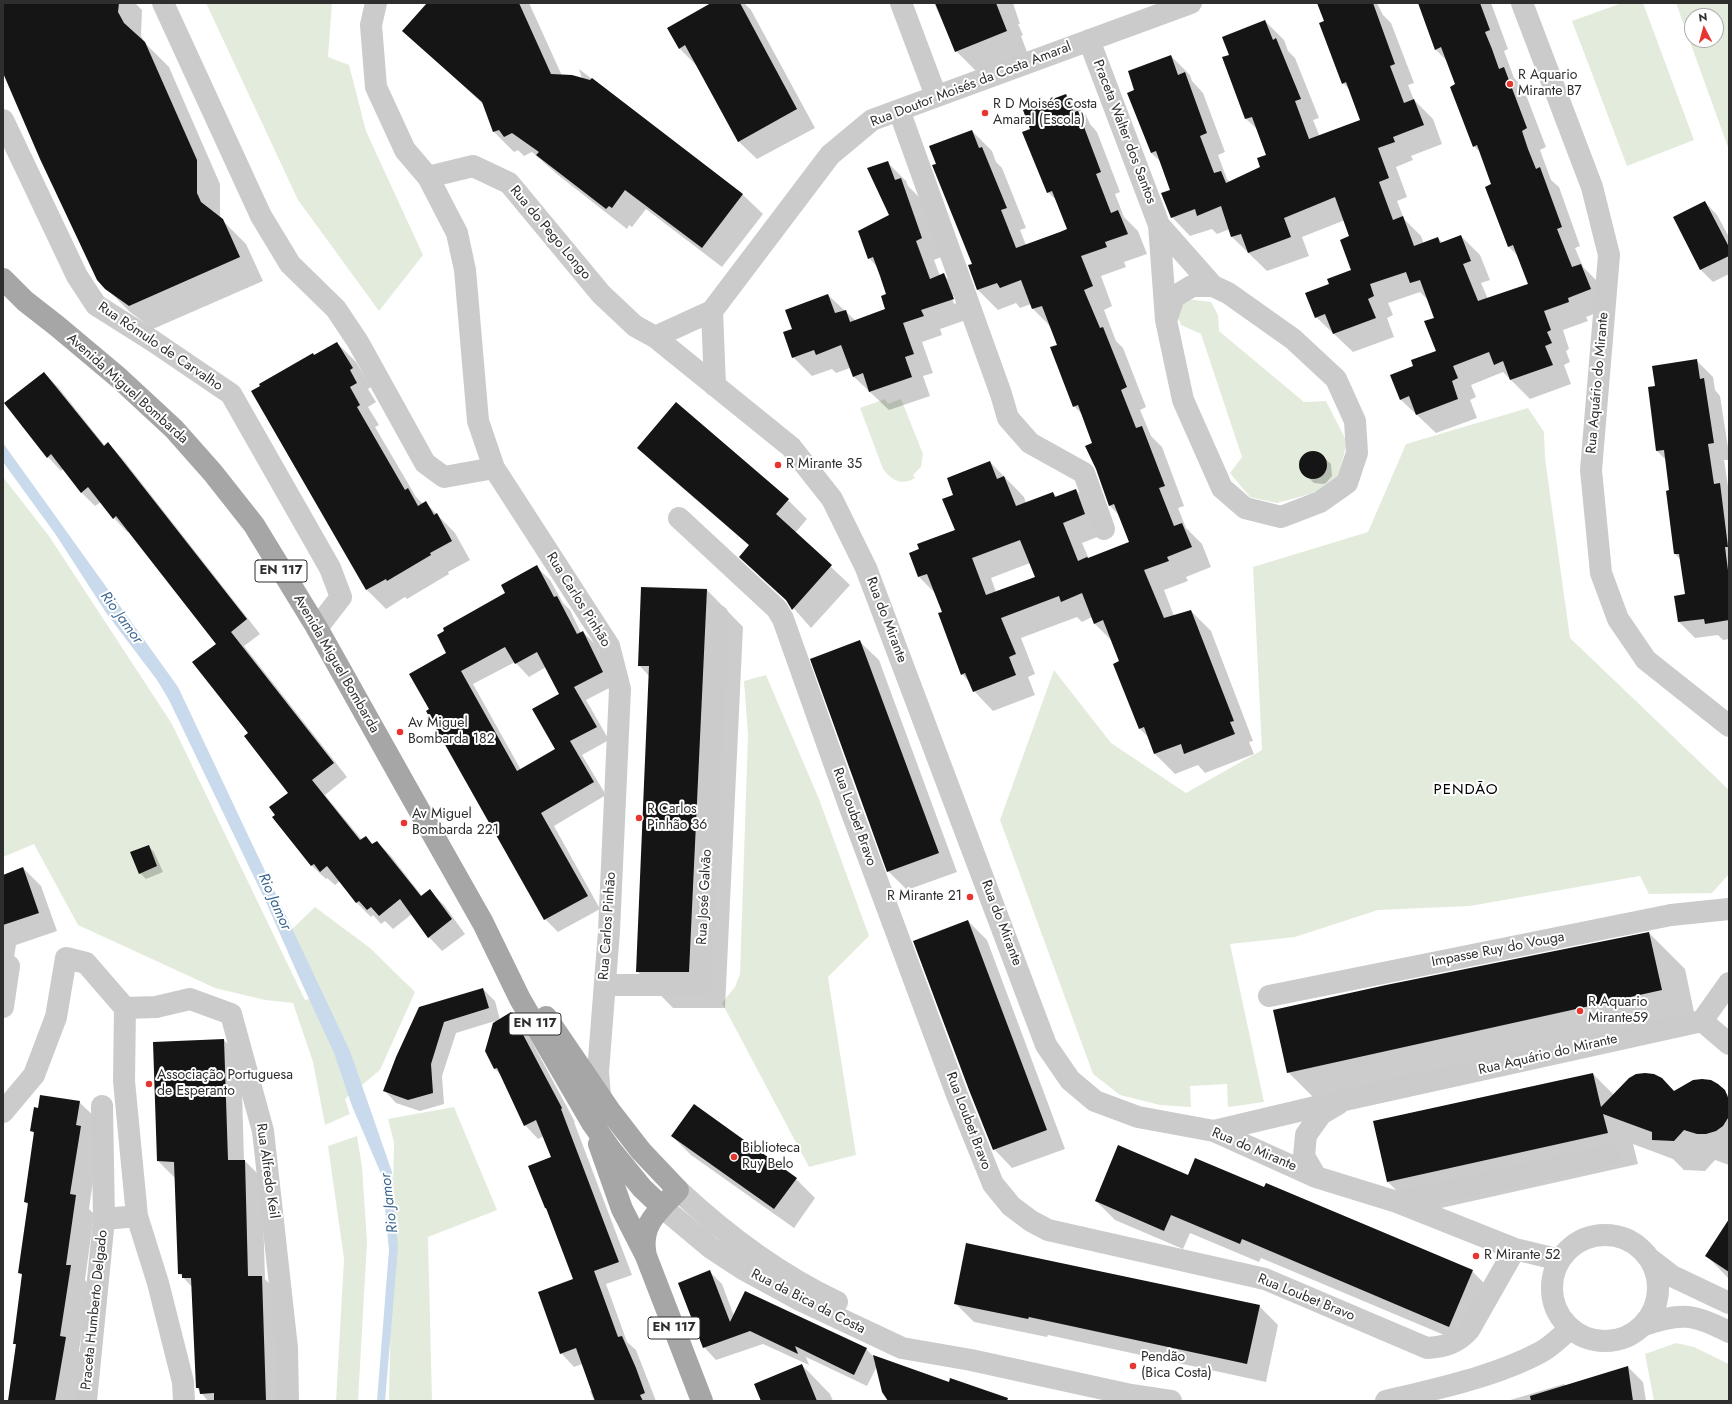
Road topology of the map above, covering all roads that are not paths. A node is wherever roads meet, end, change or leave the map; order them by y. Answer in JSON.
{"nodes":[{"id":1,"x":163,"y":3,"type":"edge"},
{"id":2,"x":376,"y":3,"type":"edge"},
{"id":3,"x":901,"y":3,"type":"edge"},
{"id":4,"x":1191,"y":3,"type":"edge"},
{"id":5,"x":1522,"y":3,"type":"edge"},
{"id":6,"x":1089,"y":40,"type":"junction"},
{"id":7,"x":936,"y":96,"type":"junction"},
{"id":8,"x":899,"y":110,"type":"junction"},
{"id":9,"x":3,"y":120,"type":"edge"},
{"id":10,"x":428,"y":177,"type":"junction"},
{"id":11,"x":1159,"y":225,"type":"junction"},
{"id":12,"x":3,"y":279,"type":"edge"},
{"id":13,"x":1213,"y":286,"type":"junction"},
{"id":14,"x":712,"y":311,"type":"junction"},
{"id":15,"x":1166,"y":320,"type":"junction"},
{"id":16,"x":655,"y":337,"type":"junction"},
{"id":17,"x":715,"y":386,"type":"junction"},
{"id":18,"x":494,"y":468,"type":"junction"},
{"id":19,"x":679,"y":518,"type":"dead end"},
{"id":20,"x":1104,"y":529,"type":"dead end"},
{"id":21,"x":718,"y":616,"type":"dead end"},
{"id":22,"x":316,"y":628,"type":"junction"},
{"id":23,"x":1729,"y":726,"type":"edge"},
{"id":24,"x":1729,"y":909,"type":"edge"},
{"id":25,"x":483,"y":923,"type":"junction"},
{"id":26,"x":9,"y":966,"type":"dead end"},
{"id":27,"x":1729,"y":983,"type":"edge"},
{"id":28,"x":605,"y":985,"type":"junction"},
{"id":29,"x":1269,"y":996,"type":"dead end"},
{"id":30,"x":3,"y":1007,"type":"edge"},
{"id":31,"x":126,"y":1008,"type":"junction"},
{"id":32,"x":1702,"y":1021,"type":"junction"},
{"id":33,"x":1729,"y":1044,"type":"edge"},
{"id":34,"x":600,"y":1097,"type":"junction"},
{"id":35,"x":1349,"y":1099,"type":"junction"},
{"id":36,"x":102,"y":1106,"type":"dead end"},
{"id":37,"x":3,"y":1112,"type":"edge"},
{"id":38,"x":592,"y":1122,"type":"junction"},
{"id":39,"x":1214,"y":1131,"type":"junction"},
{"id":40,"x":1610,"y":1155,"type":"dead end"},
{"id":41,"x":1316,"y":1177,"type":"junction"},
{"id":42,"x":678,"y":1190,"type":"junction"},
{"id":43,"x":1397,"y":1202,"type":"junction"},
{"id":44,"x":662,"y":1207,"type":"junction"},
{"id":45,"x":137,"y":1216,"type":"junction"},
{"id":46,"x":104,"y":1219,"type":"junction"},
{"id":47,"x":1514,"y":1248,"type":"junction"},
{"id":48,"x":646,"y":1256,"type":"junction"},
{"id":49,"x":1650,"y":1259,"type":"junction"},
{"id":50,"x":1560,"y":1260,"type":"junction"},
{"id":51,"x":1729,"y":1302,"type":"edge"},
{"id":52,"x":1644,"y":1325,"type":"junction"},
{"id":53,"x":1570,"y":1329,"type":"junction"},
{"id":54,"x":1729,"y":1332,"type":"edge"},
{"id":55,"x":971,"y":1360,"type":"junction"},
{"id":56,"x":1132,"y":1398,"type":"edge"},
{"id":57,"x":86,"y":1401,"type":"edge"},
{"id":58,"x":184,"y":1401,"type":"edge"},
{"id":59,"x":288,"y":1401,"type":"edge"},
{"id":60,"x":702,"y":1401,"type":"edge"},
{"id":61,"x":1171,"y":1401,"type":"edge"},
{"id":62,"x":1386,"y":1401,"type":"edge"}],
"edges":[{"from":1,"to":18,"type":"street"},
{"from":2,"to":10,"type":"street"},
{"from":3,"to":7,"type":"street"},
{"from":4,"to":6,"type":"street","name":"Rua Doutor Moisés da Costa Amaral"},
{"from":5,"to":23,"type":"street","name":"Rua Aquário do Mirante"},
{"from":6,"to":7,"type":"street","name":"Rua Doutor Moisés da Costa Amaral"},
{"from":6,"to":11,"type":"street","name":"Praceta Walter dos Santos"},
{"from":7,"to":8,"type":"street","name":"Rua Doutor Moisés da Costa Amaral"},
{"from":8,"to":14,"type":"street","name":"Rua Doutor Moisés da Costa Amaral"},
{"from":8,"to":20,"type":"street"},
{"from":9,"to":22,"type":"street","name":"Rua Rómulo de Carvalho"},
{"from":10,"to":16,"type":"street","name":"Rua do Pego Longo"},
{"from":10,"to":18,"type":"street","name":"Rua Carlos Pinhão"},
{"from":11,"to":13,"type":"street","name":"Praceta Walter dos Santos"},
{"from":11,"to":15,"type":"street","name":"Praceta Walter dos Santos"},
{"from":12,"to":22,"type":"main road","name":"Avenida Miguel Bombarda","number":"EN 117"},
{"from":13,"to":15,"type":"street","name":"Praceta Walter dos Santos"},
{"from":13,"to":15,"type":"street","name":"Praceta Walter dos Santos"},
{"from":14,"to":16,"type":"street","name":"Rua Doutor Moisés da Costa Amaral"},
{"from":14,"to":17,"type":"street"},
{"from":16,"to":17,"type":"street","name":"Rua do Mirante"},
{"from":17,"to":39,"type":"street","name":"Rua do Mirante"},
{"from":18,"to":28,"type":"street","name":"Rua Carlos Pinhão"},
{"from":19,"to":47,"type":"street","name":"Rua Loubet Bravo"},
{"from":21,"to":28,"type":"street","name":"Rua José Galvão"},
{"from":22,"to":25,"type":"main road","name":"Avenida Miguel Bombarda","number":"EN 117"},
{"from":24,"to":29,"type":"street","name":"Impasse Ruy do Vouga"},
{"from":25,"to":34,"type":"main road","name":"Avenida Miguel Bombarda","number":"EN 117"},
{"from":25,"to":38,"type":"main road","name":"Avenida Miguel Bombarda","number":"EN 117"},
{"from":26,"to":30,"type":"street"},
{"from":27,"to":32,"type":"street"},
{"from":28,"to":34,"type":"street","name":"Rua Carlos Pinhão"},
{"from":31,"to":37,"type":"street"},
{"from":31,"to":45,"type":"street"},
{"from":31,"to":59,"type":"street","name":"Rua Alfredo Keil"},
{"from":32,"to":33,"type":"street"},
{"from":32,"to":35,"type":"street","name":"Rua Aquário do Mirante"},
{"from":34,"to":42,"type":"main road","name":"Avenida Miguel Bombarda","number":"EN 117"},
{"from":35,"to":39,"type":"street","name":"Rua Aquário do Mirante"},
{"from":35,"to":41,"type":"street","name":"Rua Aquário do Mirante"},
{"from":36,"to":46,"type":"street","name":"Praceta Humberto Delgado"},
{"from":38,"to":44,"type":"main road","name":"Avenida Miguel Bombarda","number":"EN 117"},
{"from":38,"to":48,"type":"main road","name":"Avenida Miguel Bombarda","number":"EN 117"},
{"from":39,"to":41,"type":"street","name":"Rua do Mirante"},
{"from":40,"to":43,"type":"street"},
{"from":41,"to":43,"type":"street","name":"Rua do Mirante"},
{"from":42,"to":44,"type":"main road","name":"Avenida Miguel Bombarda","number":"EN 117"},
{"from":42,"to":55,"type":"street","name":"Rua da Bica da Costa"},
{"from":43,"to":47,"type":"street","name":"Rua do Mirante"},
{"from":44,"to":48,"type":"main road","name":"Avenida Miguel Bombarda","number":"EN 117"},
{"from":44,"to":55,"type":"street","name":"Rua da Bica da Costa"},
{"from":45,"to":46,"type":"street","name":"Praceta Humberto Delgado"},
{"from":45,"to":58,"type":"street"},
{"from":46,"to":57,"type":"street","name":"Praceta Humberto Delgado"},
{"from":47,"to":50,"type":"street","name":"Rua do Mirante"},
{"from":48,"to":60,"type":"main road","name":"Avenida Miguel Bombarda","number":"EN 117"},
{"from":49,"to":50,"type":"street"},
{"from":49,"to":51,"type":"street"},
{"from":49,"to":52,"type":"street"},
{"from":50,"to":53,"type":"street"},
{"from":52,"to":53,"type":"street"},
{"from":52,"to":54,"type":"street"},
{"from":53,"to":62,"type":"street"},
{"from":55,"to":56,"type":"street","name":"Rua da Bica da Costa"},
{"from":56,"to":61,"type":"street","name":"Rua da Bica da Costa"}]}
